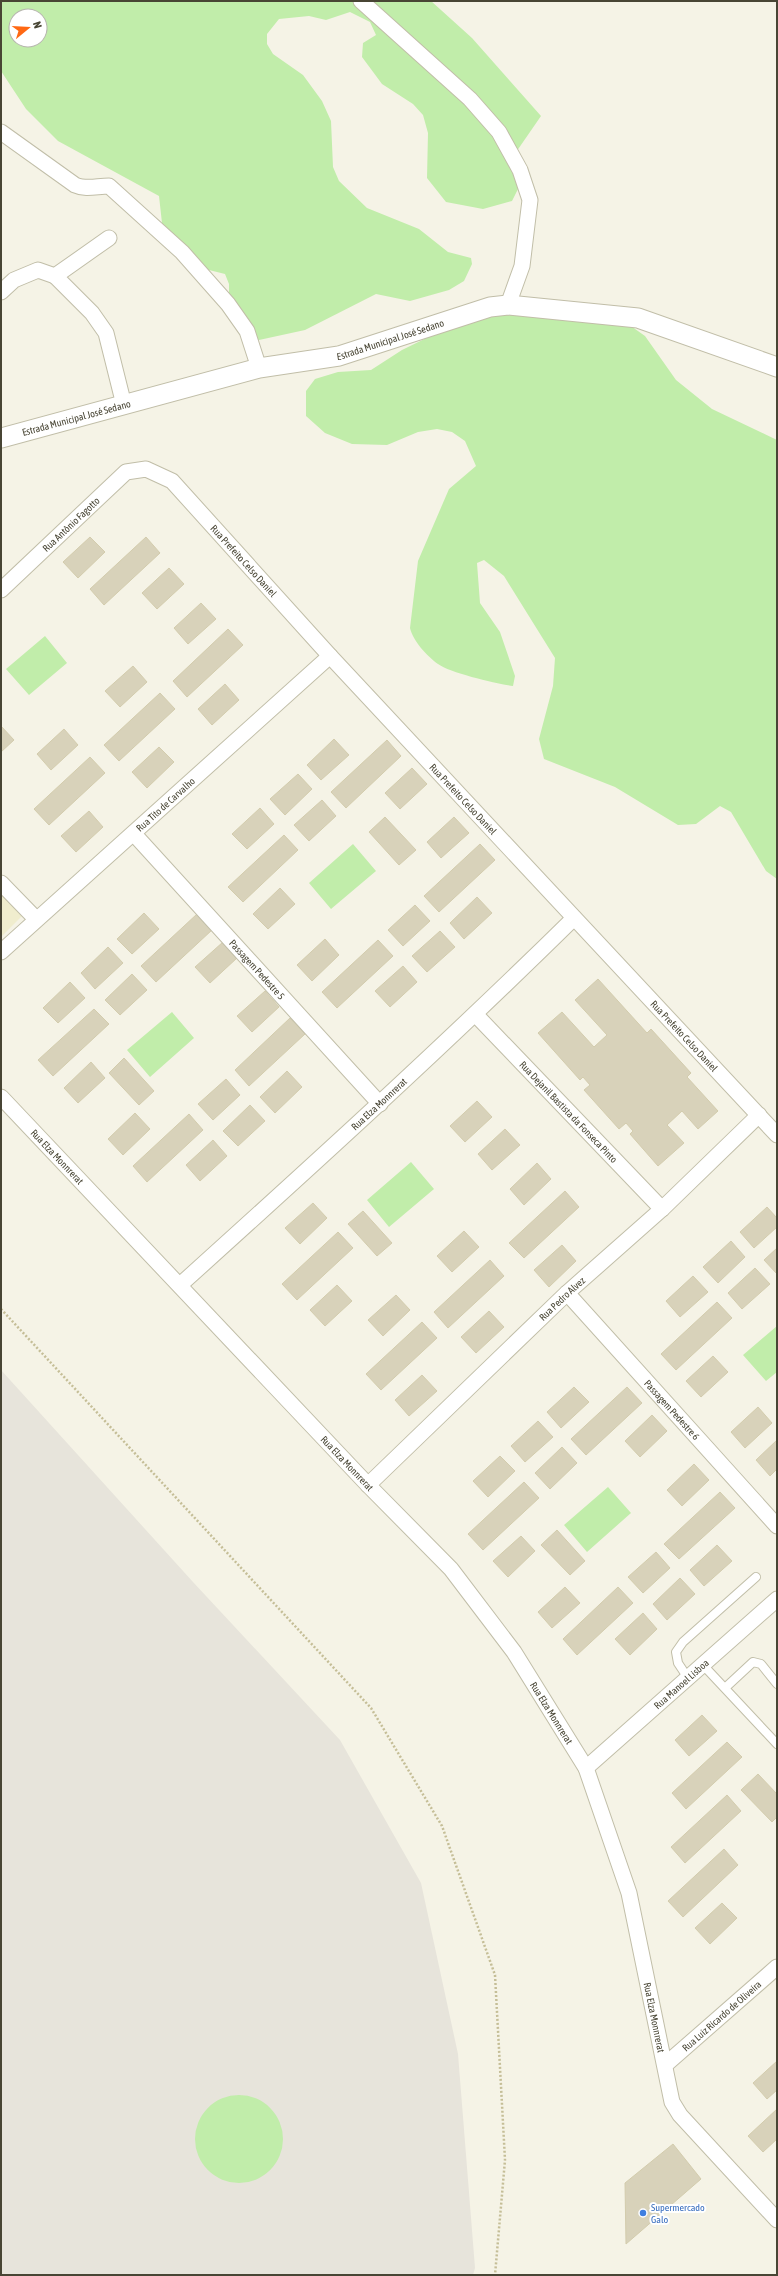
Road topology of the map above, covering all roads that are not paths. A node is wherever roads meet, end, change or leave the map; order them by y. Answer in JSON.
{"nodes":[{"id":1,"x":361,"y":1,"type":"edge"},
{"id":2,"x":2,"y":134,"type":"edge"},
{"id":3,"x":109,"y":238,"type":"dead end"},
{"id":4,"x":55,"y":276,"type":"junction"},
{"id":5,"x":1,"y":292,"type":"edge"},
{"id":6,"x":508,"y":305,"type":"junction"},
{"id":7,"x":777,"y":367,"type":"edge"},
{"id":8,"x":259,"y":368,"type":"junction"},
{"id":9,"x":124,"y":405,"type":"junction"},
{"id":10,"x":1,"y":438,"type":"edge"},
{"id":11,"x":146,"y":469,"type":"joint"},
{"id":12,"x":1,"y":590,"type":"edge"},
{"id":13,"x":330,"y":656,"type":"junction"},
{"id":14,"x":134,"y":834,"type":"junction"},
{"id":15,"x":1,"y":883,"type":"edge"},
{"id":16,"x":574,"y":918,"type":"junction"},
{"id":17,"x":36,"y":919,"type":"junction"},
{"id":18,"x":1,"y":952,"type":"edge"},
{"id":19,"x":476,"y":1015,"type":"junction"},
{"id":20,"x":1,"y":1097,"type":"edge"},
{"id":21,"x":380,"y":1104,"type":"junction"},
{"id":22,"x":759,"y":1115,"type":"junction"},
{"id":23,"x":777,"y":1135,"type":"edge"},
{"id":24,"x":662,"y":1209,"type":"junction"},
{"id":25,"x":180,"y":1285,"type":"junction"},
{"id":26,"x":567,"y":1293,"type":"junction"},
{"id":27,"x":368,"y":1485,"type":"junction"},
{"id":28,"x":777,"y":1526,"type":"edge"},
{"id":29,"x":756,"y":1577,"type":"dead end"},
{"id":30,"x":777,"y":1599,"type":"edge"},
{"id":31,"x":703,"y":1665,"type":"junction"},
{"id":32,"x":688,"y":1678,"type":"junction"},
{"id":33,"x":777,"y":1684,"type":"edge"},
{"id":34,"x":725,"y":1688,"type":"junction"},
{"id":35,"x":777,"y":1744,"type":"edge"},
{"id":36,"x":586,"y":1768,"type":"junction"},
{"id":37,"x":777,"y":1967,"type":"edge"},
{"id":38,"x":665,"y":2065,"type":"junction"},
{"id":39,"x":777,"y":2220,"type":"edge"}],
"edges":[{"from":1,"to":6,"type":"street"},
{"from":2,"to":8,"type":"street"},
{"from":3,"to":4,"type":"street"},
{"from":4,"to":5,"type":"street"},
{"from":4,"to":9,"type":"street"},
{"from":6,"to":7,"type":"street","name":"Estrada Municipal José Sedano"},
{"from":6,"to":8,"type":"street","name":"Estrada Municipal José Sedano"},
{"from":8,"to":9,"type":"street","name":"Estrada Municipal José Sedano"},
{"from":9,"to":10,"type":"street","name":"Estrada Municipal José Sedano"},
{"from":11,"to":12,"type":"street","name":"Rua Antônio Fagotto"},
{"from":11,"to":13,"type":"street","name":"Rua Prefeito Celso Daniel"},
{"from":13,"to":14,"type":"street","name":"Rua Tito de Carvalho"},
{"from":13,"to":16,"type":"street","name":"Rua Prefeito Celso Daniel"},
{"from":14,"to":17,"type":"street","name":"Rua Tito de Carvalho"},
{"from":14,"to":21,"type":"street","name":"Passagem Pedestre 5"},
{"from":15,"to":17,"type":"street"},
{"from":16,"to":19,"type":"street","name":"Rua Elza Monnrerat"},
{"from":16,"to":22,"type":"street","name":"Rua Prefeito Celso Daniel"},
{"from":17,"to":18,"type":"street","name":"Rua Tito de Carvalho"},
{"from":19,"to":21,"type":"street","name":"Rua Elza Monnrerat"},
{"from":19,"to":24,"type":"street","name":"Rua Dejanil Bastista da Fonseca Pinto"},
{"from":20,"to":25,"type":"street","name":"Rua Elza Monnrerat"},
{"from":21,"to":25,"type":"street","name":"Rua Elza Monnrerat"},
{"from":22,"to":23,"type":"street","name":"Rua Prefeito Celso Daniel"},
{"from":22,"to":24,"type":"street","name":"Rua Pedro Alvez"},
{"from":24,"to":26,"type":"street","name":"Rua Pedro Alvez"},
{"from":25,"to":27,"type":"street","name":"Rua Elza Monnrerat"},
{"from":26,"to":27,"type":"street","name":"Rua Pedro Alvez"},
{"from":26,"to":28,"type":"street","name":"Passagem Pedestre 6"},
{"from":27,"to":36,"type":"street","name":"Rua Elza Monnrerat"},
{"from":29,"to":32,"type":"lane"},
{"from":30,"to":31,"type":"street","name":"Rua Manoel Lisboa"},
{"from":31,"to":32,"type":"street","name":"Rua Manoel Lisboa"},
{"from":31,"to":34,"type":"lane"},
{"from":32,"to":36,"type":"street","name":"Rua Manoel Lisboa"},
{"from":33,"to":34,"type":"lane"},
{"from":34,"to":35,"type":"lane"},
{"from":36,"to":38,"type":"street","name":"Rua Elza Monnrerat"},
{"from":37,"to":38,"type":"street","name":"Rua Luiz Ricardo de Oliveira"},
{"from":38,"to":39,"type":"street","name":"Rua Elza Monnrerat"}]}
